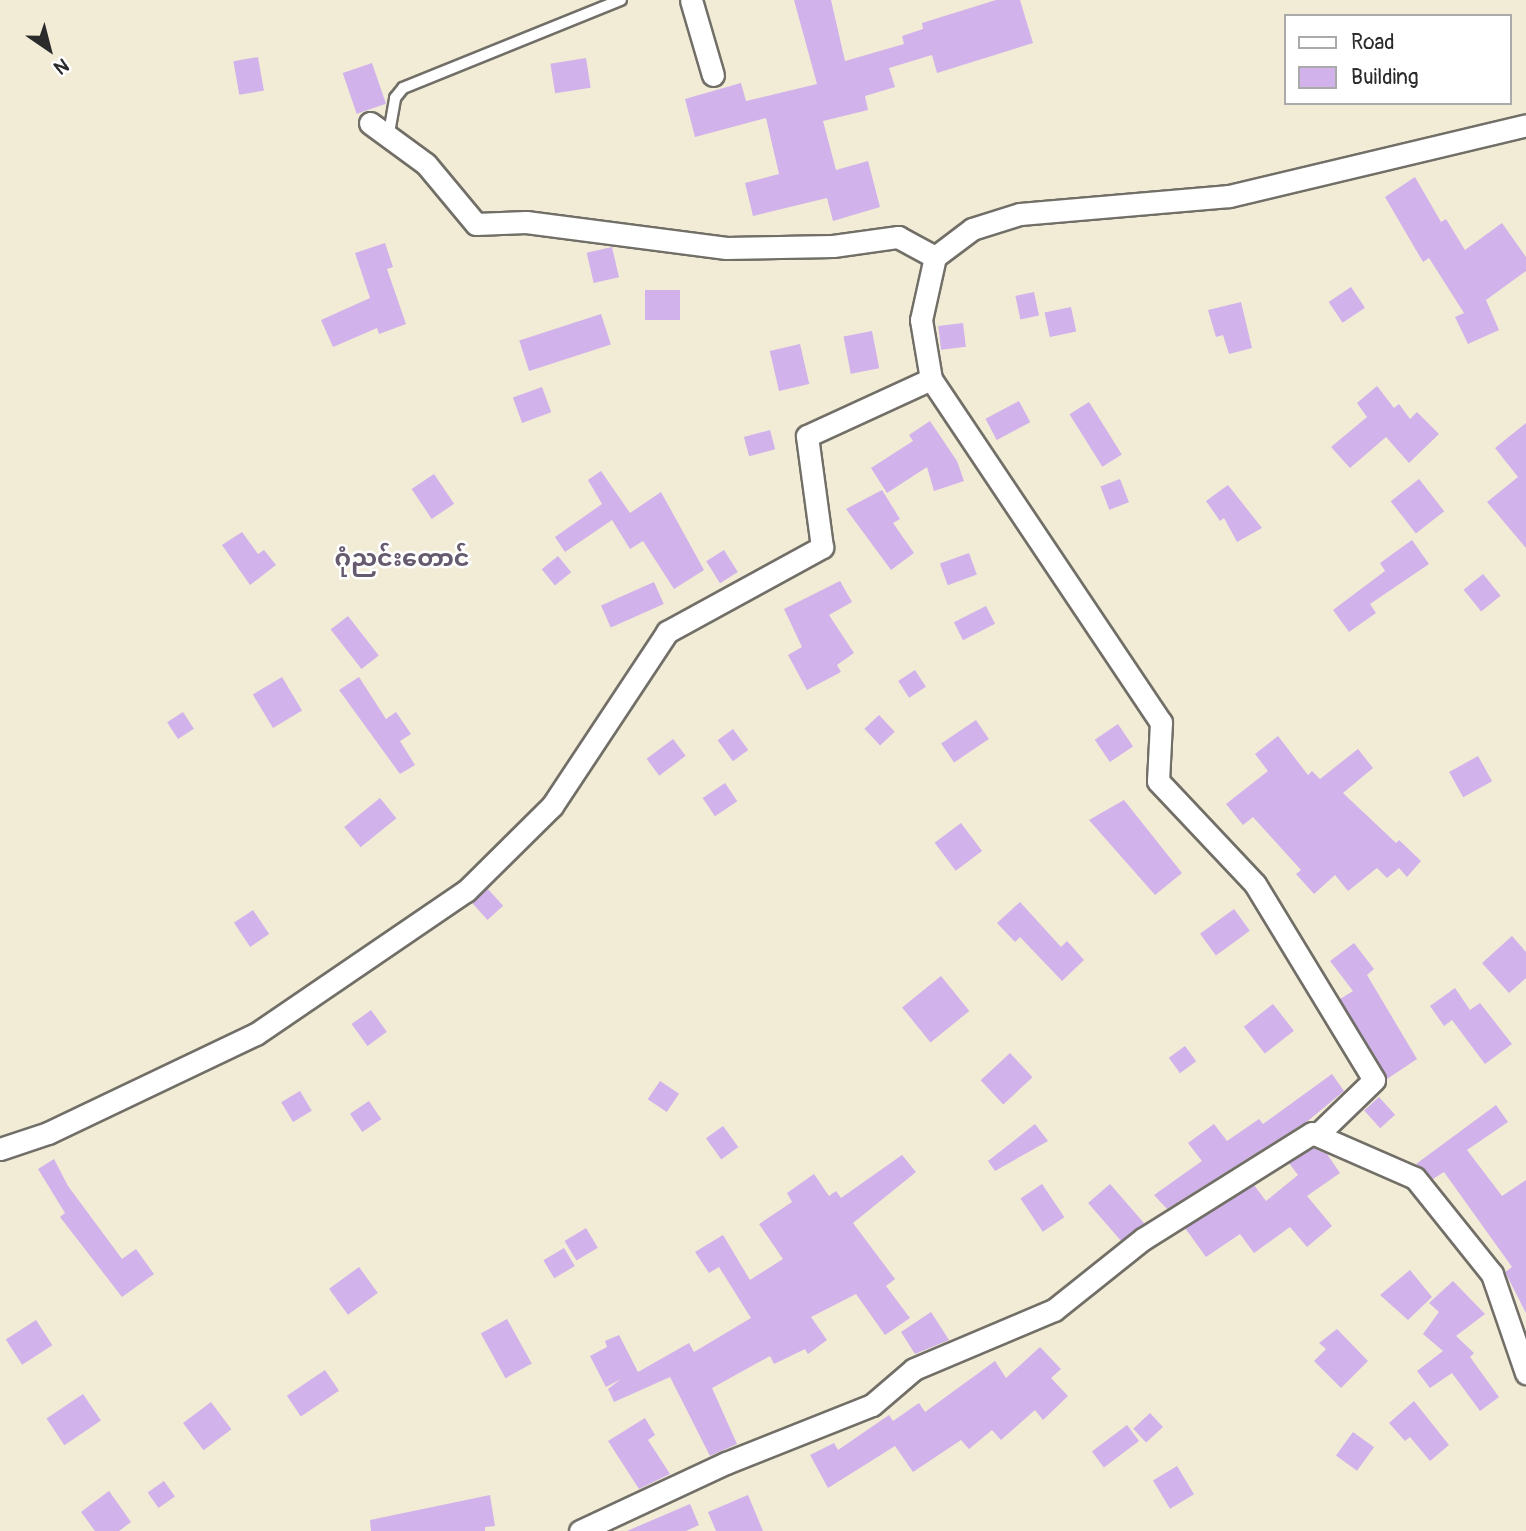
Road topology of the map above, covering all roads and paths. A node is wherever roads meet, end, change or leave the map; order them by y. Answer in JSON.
{"nodes":[{"id":1,"x":621,"y":0,"type":"edge"},
{"id":2,"x":691,"y":0,"type":"edge"},
{"id":3,"x":713,"y":75,"type":"dead end"},
{"id":4,"x":1526,"y":125,"type":"edge"},
{"id":5,"x":379,"y":128,"type":"joint"},
{"id":6,"x":935,"y":257,"type":"junction"},
{"id":7,"x":931,"y":379,"type":"junction"},
{"id":8,"x":1317,"y":1135,"type":"junction"},
{"id":9,"x":0,"y":1149,"type":"edge"},
{"id":10,"x":1526,"y":1373,"type":"edge"},
{"id":11,"x":580,"y":1531,"type":"edge"}],
"edges":[{"from":1,"to":5,"type":"lane"},
{"from":2,"to":3,"type":"street"},
{"from":4,"to":6,"type":"street"},
{"from":5,"to":6,"type":"street"},
{"from":6,"to":7,"type":"street"},
{"from":7,"to":8,"type":"street"},
{"from":7,"to":9,"type":"street"},
{"from":8,"to":10,"type":"street"},
{"from":8,"to":11,"type":"street"}]}
